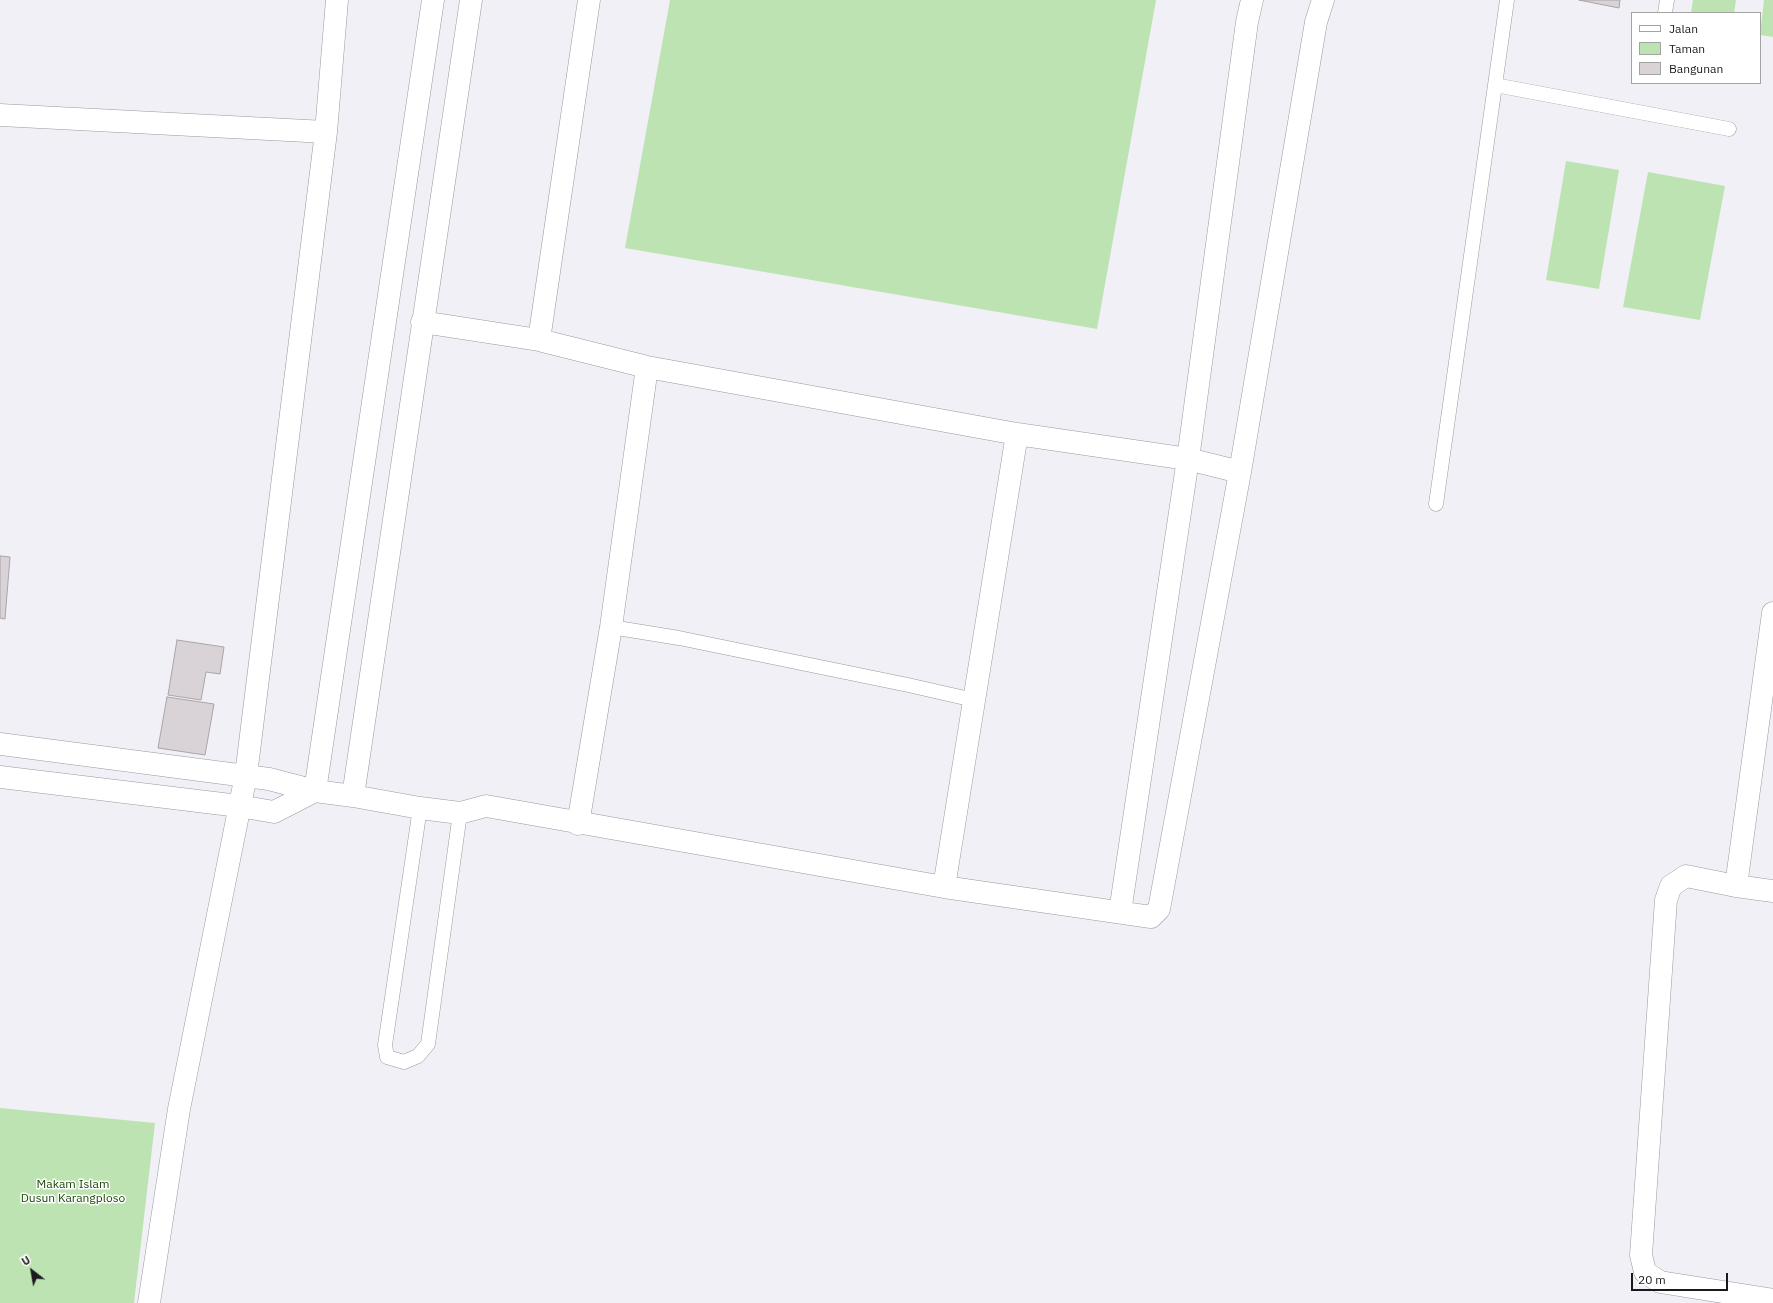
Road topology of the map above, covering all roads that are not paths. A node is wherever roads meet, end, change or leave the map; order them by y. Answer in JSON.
{"nodes":[{"id":1,"x":337,"y":0,"type":"edge"},
{"id":2,"x":432,"y":0,"type":"edge"},
{"id":3,"x":471,"y":0,"type":"edge"},
{"id":4,"x":590,"y":0,"type":"edge"},
{"id":5,"x":1252,"y":0,"type":"edge"},
{"id":6,"x":1323,"y":0,"type":"edge"},
{"id":7,"x":1507,"y":0,"type":"edge"},
{"id":8,"x":1667,"y":0,"type":"edge"},
{"id":9,"x":1665,"y":12,"type":"edge"},
{"id":10,"x":1495,"y":85,"type":"junction"},
{"id":11,"x":0,"y":115,"type":"edge"},
{"id":12,"x":1729,"y":129,"type":"dead end"},
{"id":13,"x":326,"y":132,"type":"junction"},
{"id":14,"x":422,"y":322,"type":"junction"},
{"id":15,"x":539,"y":340,"type":"junction"},
{"id":16,"x":647,"y":367,"type":"junction"},
{"id":17,"x":1017,"y":434,"type":"junction"},
{"id":18,"x":1188,"y":459,"type":"junction"},
{"id":19,"x":1240,"y":472,"type":"junction"},
{"id":20,"x":1436,"y":504,"type":"dead end"},
{"id":21,"x":1773,"y":613,"type":"edge"},
{"id":22,"x":611,"y":627,"type":"junction"},
{"id":23,"x":1768,"y":679,"type":"edge"},
{"id":24,"x":974,"y":700,"type":"junction"},
{"id":25,"x":0,"y":744,"type":"edge"},
{"id":26,"x":246,"y":775,"type":"junction"},
{"id":27,"x":0,"y":777,"type":"edge"},
{"id":28,"x":315,"y":791,"type":"junction"},
{"id":29,"x":353,"y":796,"type":"junction"},
{"id":30,"x":239,"y":806,"type":"junction"},
{"id":31,"x":420,"y":808,"type":"junction"},
{"id":32,"x":460,"y":813,"type":"junction"},
{"id":33,"x":578,"y":824,"type":"junction"},
{"id":34,"x":944,"y":886,"type":"junction"},
{"id":35,"x":1736,"y":886,"type":"junction"},
{"id":36,"x":1773,"y":891,"type":"edge"},
{"id":37,"x":1120,"y":912,"type":"junction"},
{"id":38,"x":1773,"y":1300,"type":"edge"},
{"id":39,"x":149,"y":1303,"type":"edge"}],
"edges":[{"from":1,"to":13,"type":"street"},
{"from":2,"to":28,"type":"street"},
{"from":3,"to":14,"type":"street"},
{"from":4,"to":15,"type":"street"},
{"from":5,"to":18,"type":"street"},
{"from":6,"to":19,"type":"street"},
{"from":7,"to":10,"type":"lane"},
{"from":8,"to":9,"type":"lane"},
{"from":10,"to":12,"type":"lane"},
{"from":10,"to":20,"type":"lane"},
{"from":11,"to":13,"type":"street"},
{"from":13,"to":26,"type":"street"},
{"from":14,"to":15,"type":"street"},
{"from":14,"to":29,"type":"street"},
{"from":15,"to":16,"type":"street"},
{"from":16,"to":17,"type":"street"},
{"from":16,"to":22,"type":"street"},
{"from":17,"to":18,"type":"street"},
{"from":17,"to":24,"type":"street"},
{"from":18,"to":19,"type":"street"},
{"from":18,"to":37,"type":"street"},
{"from":19,"to":37,"type":"street"},
{"from":21,"to":23,"type":"street"},
{"from":22,"to":24,"type":"lane"},
{"from":22,"to":33,"type":"street"},
{"from":23,"to":35,"type":"street"},
{"from":24,"to":34,"type":"street"},
{"from":25,"to":26,"type":"street"},
{"from":26,"to":28,"type":"street"},
{"from":26,"to":30,"type":"street"},
{"from":27,"to":30,"type":"street"},
{"from":28,"to":29,"type":"street"},
{"from":28,"to":30,"type":"street"},
{"from":29,"to":31,"type":"street"},
{"from":30,"to":39,"type":"street"},
{"from":31,"to":32,"type":"street"},
{"from":31,"to":32,"type":"lane"},
{"from":32,"to":33,"type":"street"},
{"from":33,"to":34,"type":"street"},
{"from":34,"to":37,"type":"street"},
{"from":35,"to":36,"type":"street"},
{"from":35,"to":38,"type":"street"}]}
